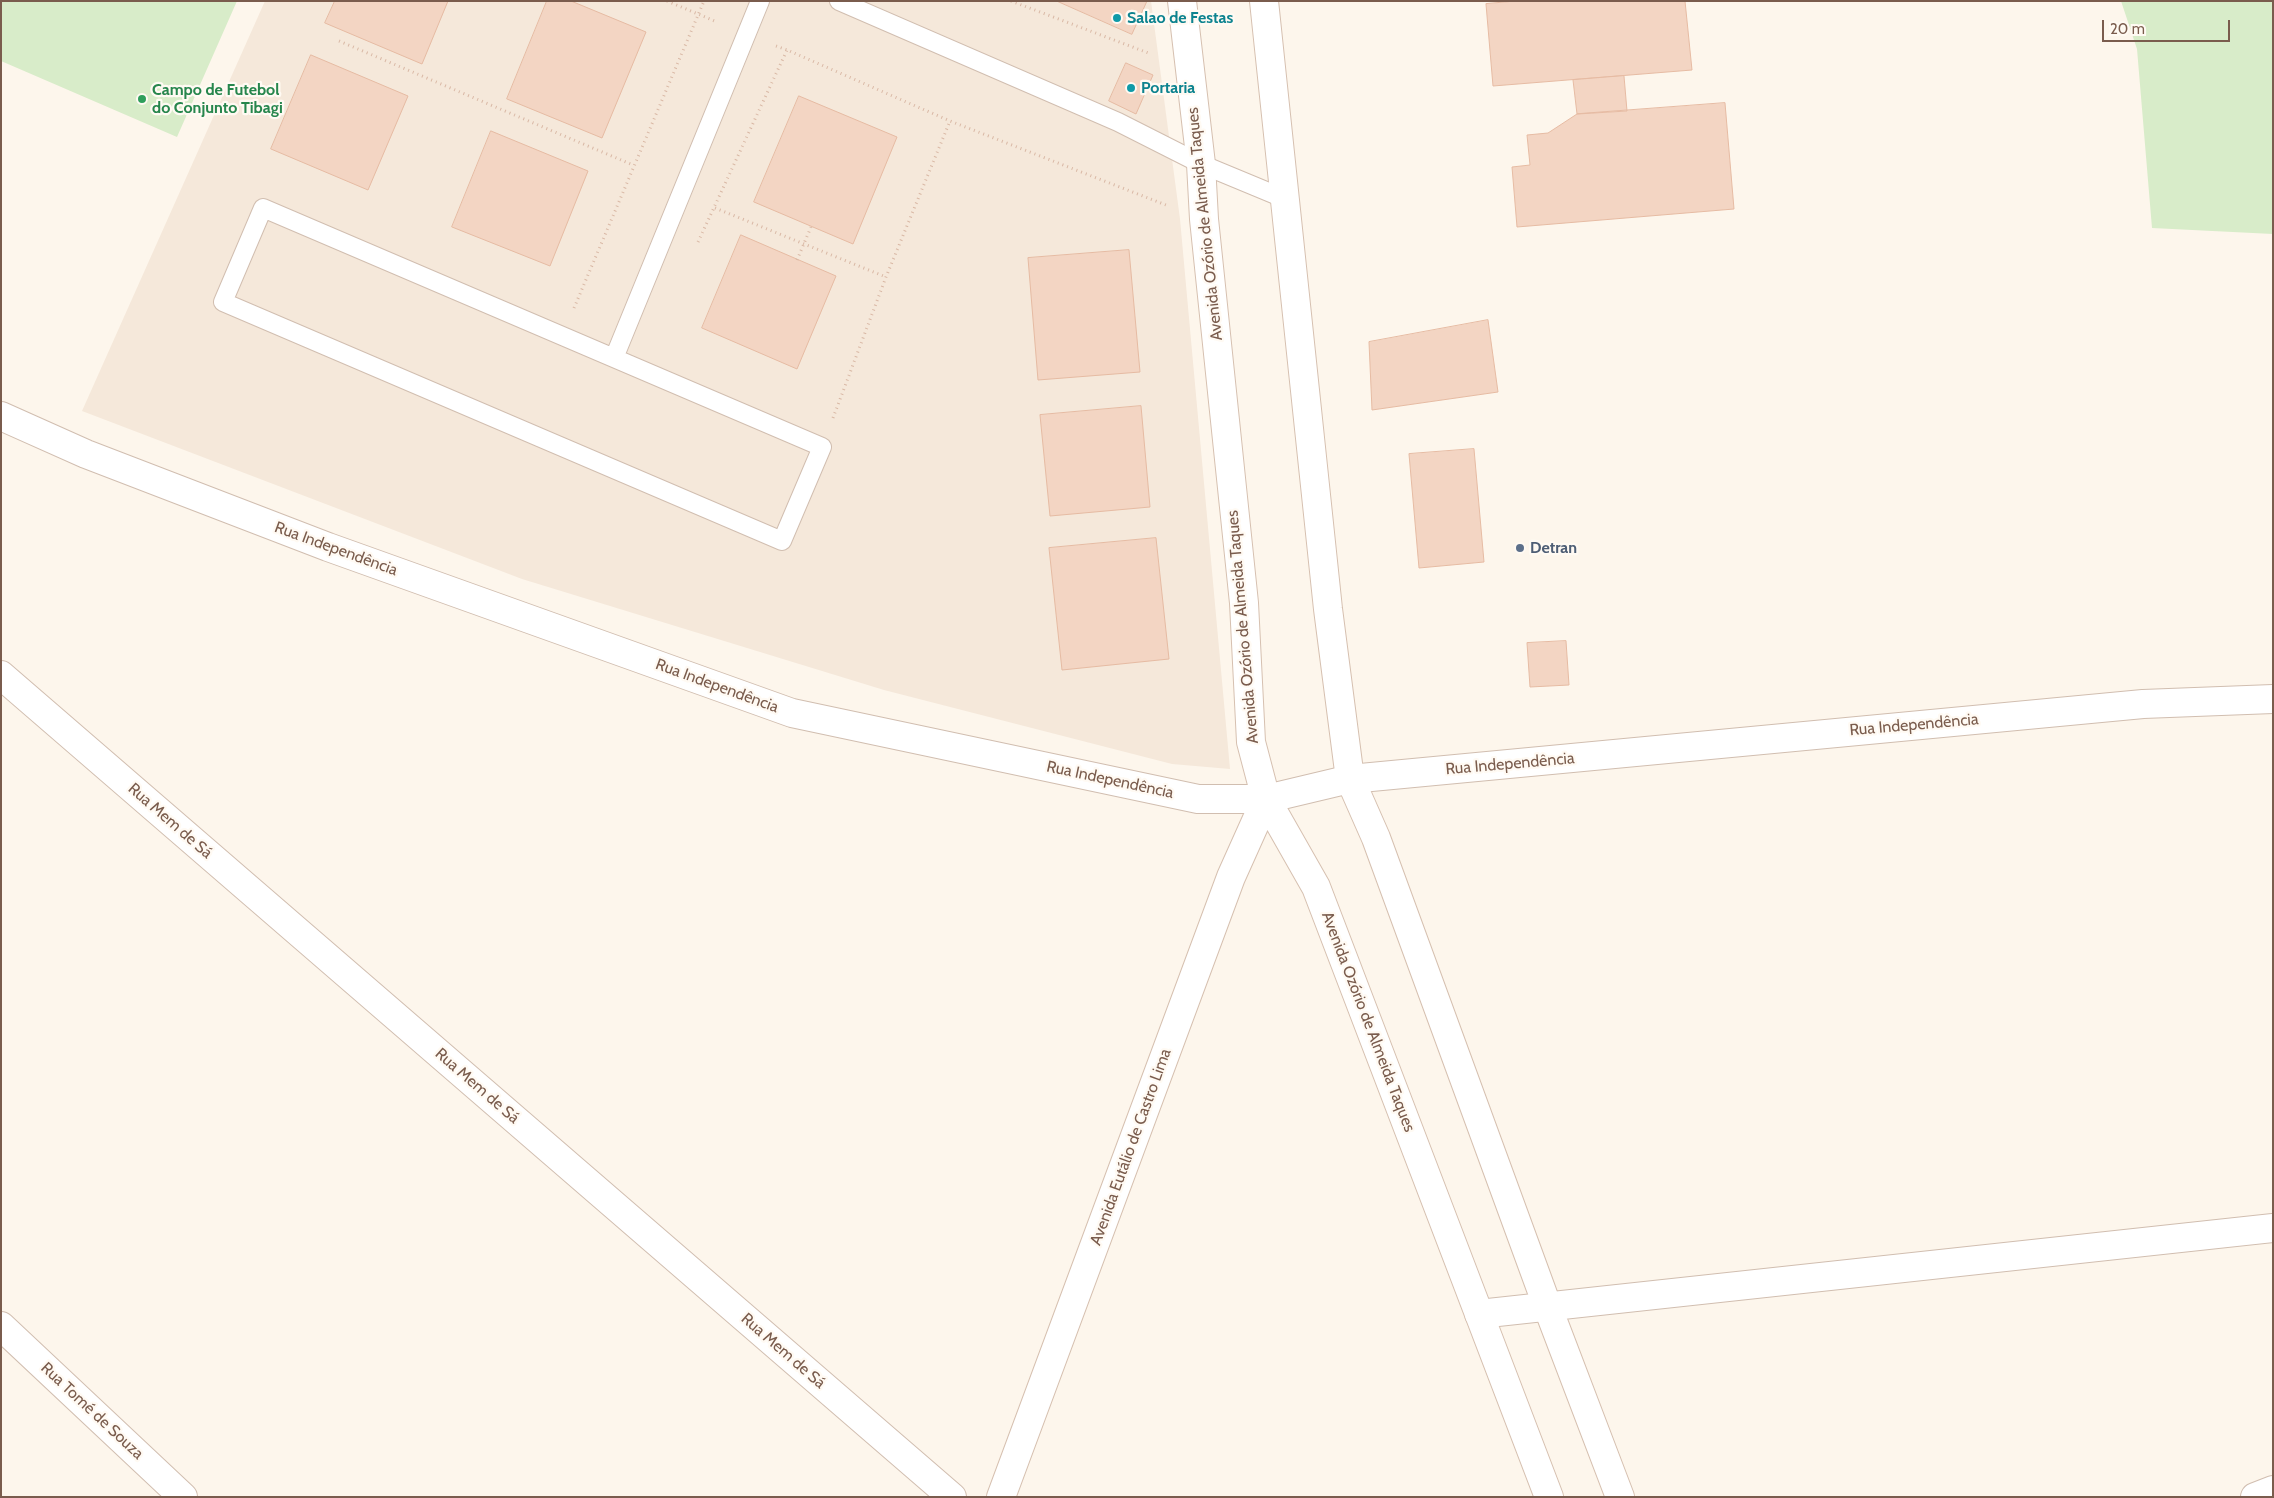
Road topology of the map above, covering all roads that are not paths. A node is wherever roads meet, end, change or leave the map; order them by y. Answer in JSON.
{"nodes":[{"id":1,"x":760,"y":1,"type":"edge"},
{"id":2,"x":839,"y":1,"type":"edge"},
{"id":3,"x":1182,"y":1,"type":"edge"},
{"id":4,"x":1264,"y":1,"type":"edge"},
{"id":5,"x":1201,"y":164,"type":"junction"},
{"id":6,"x":1283,"y":198,"type":"junction"},
{"id":7,"x":614,"y":358,"type":"junction"},
{"id":8,"x":1,"y":416,"type":"edge"},
{"id":9,"x":5,"y":686,"type":"edge"},
{"id":10,"x":2273,"y":699,"type":"edge"},
{"id":11,"x":1350,"y":779,"type":"junction"},
{"id":12,"x":1266,"y":798,"type":"junction"},
{"id":13,"x":2273,"y":1228,"type":"edge"},
{"id":14,"x":1548,"y":1308,"type":"junction"},
{"id":15,"x":1479,"y":1314,"type":"junction"},
{"id":16,"x":1,"y":1326,"type":"edge"},
{"id":17,"x":2273,"y":1490,"type":"edge"},
{"id":18,"x":183,"y":1497,"type":"edge"},
{"id":19,"x":952,"y":1497,"type":"edge"},
{"id":20,"x":1001,"y":1497,"type":"edge"},
{"id":21,"x":1549,"y":1497,"type":"edge"},
{"id":22,"x":1620,"y":1497,"type":"edge"},
{"id":23,"x":2255,"y":1497,"type":"edge"}],
"edges":[{"from":1,"to":7,"type":"lane"},
{"from":2,"to":5,"type":"lane"},
{"from":3,"to":5,"type":"street","name":"Avenida Ozório de Almeida Taques"},
{"from":4,"to":6,"type":"street"},
{"from":5,"to":6,"type":"lane"},
{"from":5,"to":12,"type":"street","name":"Avenida Ozório de Almeida Taques"},
{"from":6,"to":11,"type":"street"},
{"from":7,"to":7,"type":"lane"},
{"from":8,"to":12,"type":"street","name":"Rua Independência"},
{"from":9,"to":19,"type":"street","name":"Rua Mem de Sá"},
{"from":10,"to":11,"type":"street","name":"Rua Independência"},
{"from":11,"to":12,"type":"street","name":"Rua Independência"},
{"from":11,"to":14,"type":"street"},
{"from":12,"to":15,"type":"street","name":"Avenida Ozório de Almeida Taques"},
{"from":12,"to":20,"type":"street","name":"Avenida Eutálio de Castro Lima"},
{"from":13,"to":14,"type":"street"},
{"from":14,"to":15,"type":"street"},
{"from":14,"to":22,"type":"street"},
{"from":15,"to":21,"type":"street","name":"Avenida Ozório de Almeida Taques"},
{"from":16,"to":18,"type":"street","name":"Rua Tomé de Souza"},
{"from":17,"to":23,"type":"street"}]}
